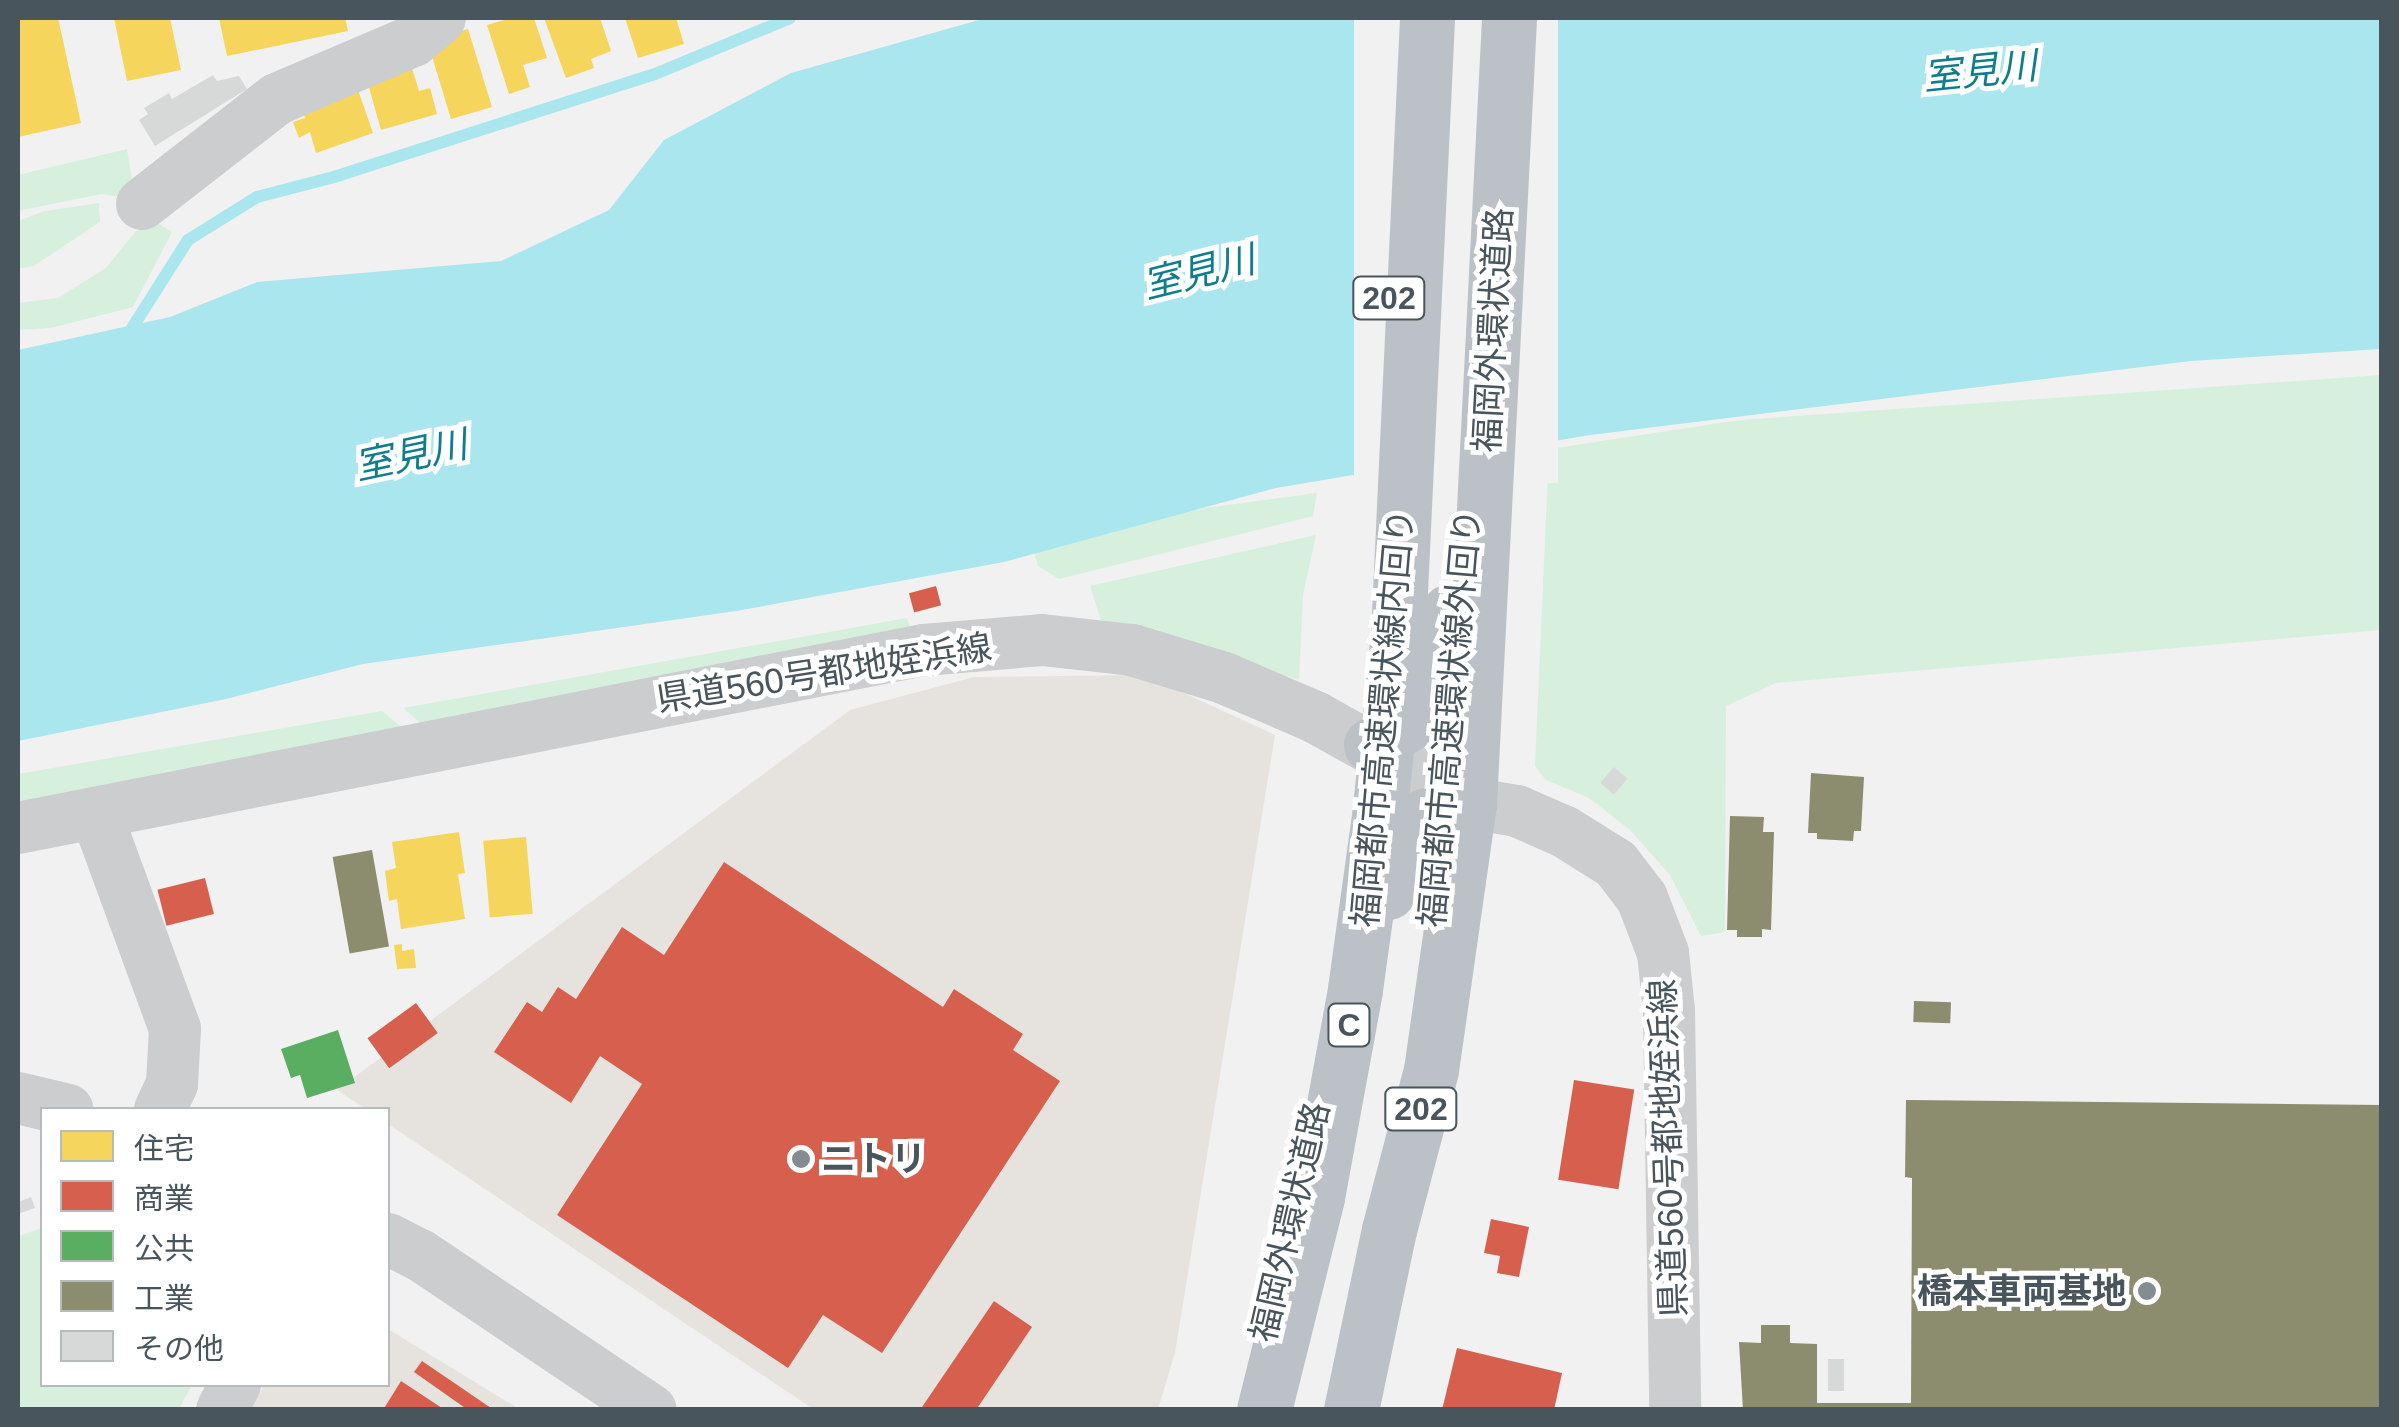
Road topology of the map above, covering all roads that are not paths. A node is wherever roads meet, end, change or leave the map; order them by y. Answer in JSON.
{"nodes":[{"id":1,"x":440,"y":18,"type":"edge"},
{"id":2,"x":1403,"y":18,"type":"edge"},
{"id":3,"x":1427,"y":18,"type":"edge"},
{"id":4,"x":1494,"y":18,"type":"edge"},
{"id":5,"x":1509,"y":18,"type":"edge"},
{"id":6,"x":142,"y":204,"type":"dead end"},
{"id":7,"x":1467,"y":565,"type":"junction"},
{"id":8,"x":1368,"y":746,"type":"junction"},
{"id":9,"x":1469,"y":804,"type":"junction"},
{"id":10,"x":96,"y":813,"type":"junction"},
{"id":11,"x":18,"y":828,"type":"edge"},
{"id":12,"x":1326,"y":1061,"type":"junction"},
{"id":13,"x":18,"y":1098,"type":"edge"},
{"id":14,"x":56,"y":1107,"type":"edge"},
{"id":15,"x":161,"y":1107,"type":"edge"},
{"id":16,"x":390,"y":1240,"type":"edge"},
{"id":17,"x":234,"y":1387,"type":"edge"},
{"id":18,"x":222,"y":1410,"type":"edge"},
{"id":19,"x":651,"y":1410,"type":"edge"},
{"id":20,"x":1247,"y":1410,"type":"edge"},
{"id":21,"x":1264,"y":1410,"type":"edge"},
{"id":22,"x":1334,"y":1410,"type":"edge"},
{"id":23,"x":1351,"y":1410,"type":"edge"},
{"id":24,"x":1675,"y":1410,"type":"edge"}],
"edges":[{"from":1,"to":6,"type":"street"},
{"from":2,"to":8,"type":"highway","name":"福岡外環状道路","number":"202"},
{"from":3,"to":21,"type":"highway","name":"福岡都市高速環状線内回り","number":"C"},
{"from":4,"to":22,"type":"highway","name":"福岡都市高速環状線外回り","number":"C"},
{"from":5,"to":7,"type":"highway","name":"福岡外環状道路"},
{"from":7,"to":8,"type":"highway"},
{"from":7,"to":9,"type":"highway","number":"202"},
{"from":8,"to":9,"type":"street","name":"県道560号都地姪浜線"},
{"from":8,"to":10,"type":"street","name":"県道560号都地姪浜線"},
{"from":8,"to":12,"type":"highway","name":"福岡外環状道路","number":"202"},
{"from":9,"to":12,"type":"highway"},
{"from":9,"to":23,"type":"highway","number":"202"},
{"from":9,"to":24,"type":"street","name":"県道560号都地姪浜線"},
{"from":10,"to":11,"type":"street","name":"県道560号都地姪浜線"},
{"from":10,"to":15,"type":"street"},
{"from":12,"to":20,"type":"highway","name":"福岡外環状道路","number":"202"},
{"from":13,"to":14,"type":"street"},
{"from":16,"to":19,"type":"street"},
{"from":17,"to":18,"type":"street"}]}
